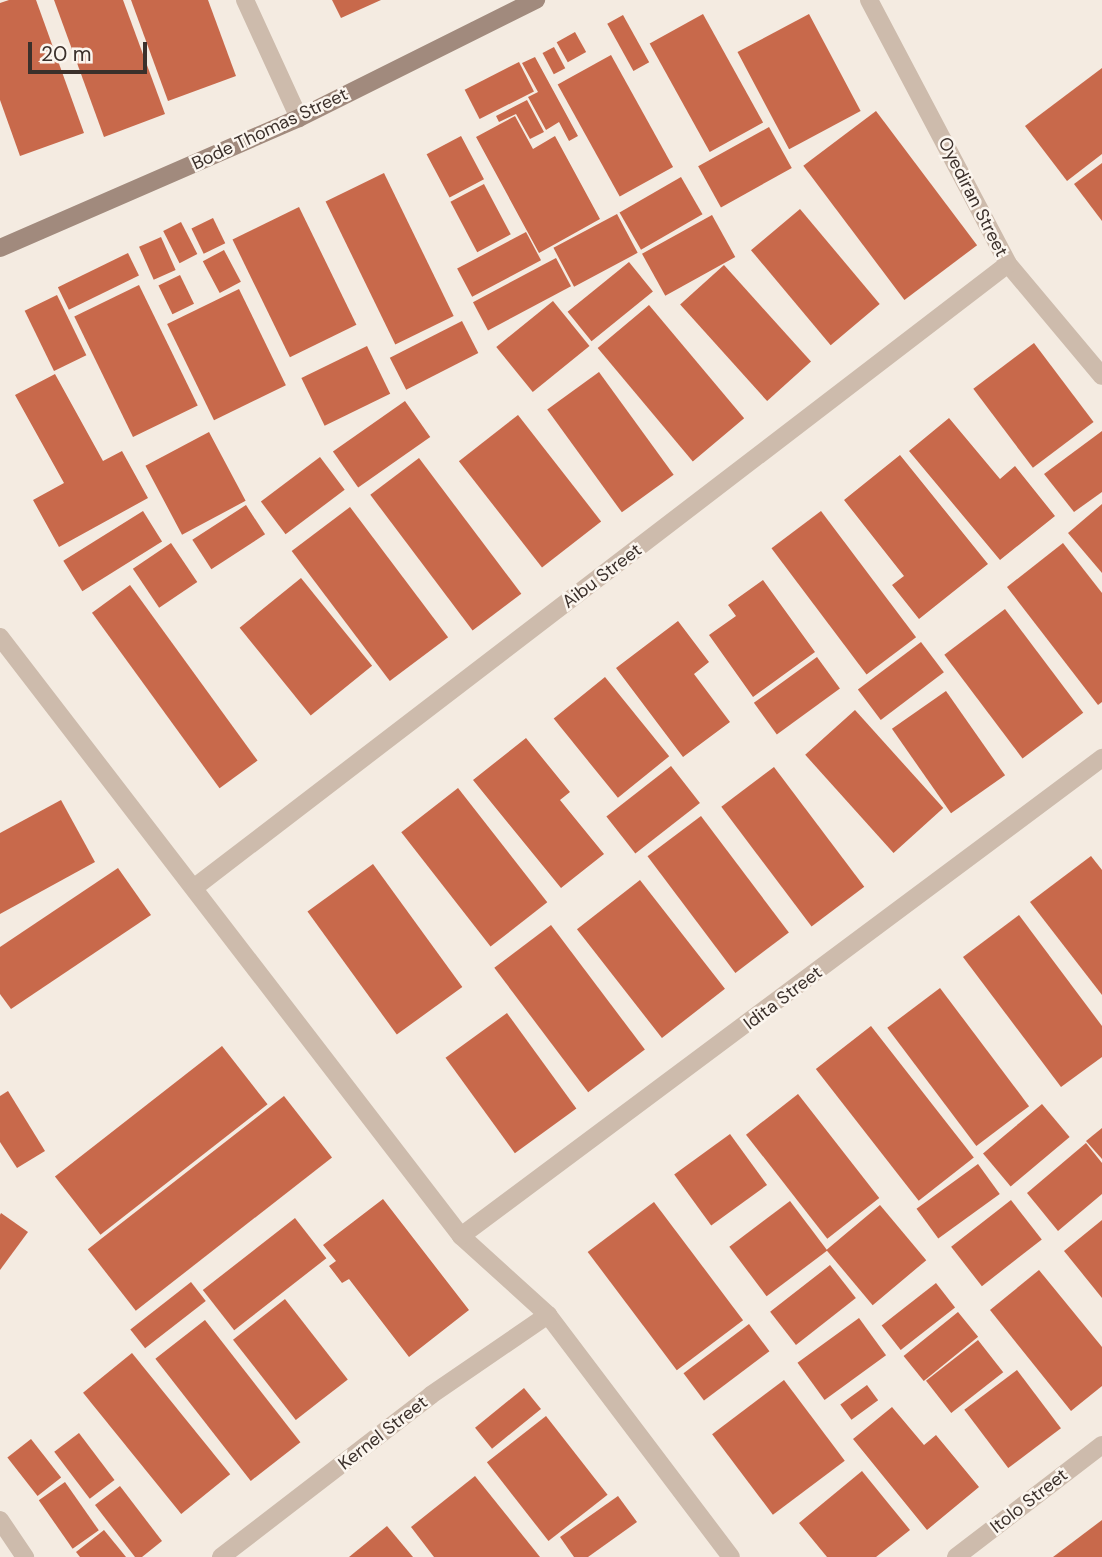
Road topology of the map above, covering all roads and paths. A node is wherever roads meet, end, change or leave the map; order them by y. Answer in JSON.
{"nodes":[{"id":1,"x":245,"y":0,"type":"edge"},
{"id":2,"x":536,"y":0,"type":"edge"},
{"id":3,"x":869,"y":0,"type":"edge"},
{"id":4,"x":299,"y":118,"type":"junction"},
{"id":5,"x":0,"y":248,"type":"edge"},
{"id":6,"x":1008,"y":264,"type":"junction"},
{"id":7,"x":1102,"y":376,"type":"edge"},
{"id":8,"x":0,"y":637,"type":"edge"},
{"id":9,"x":1102,"y":758,"type":"edge"},
{"id":10,"x":195,"y":887,"type":"junction"},
{"id":11,"x":461,"y":1236,"type":"junction"},
{"id":12,"x":548,"y":1315,"type":"junction"},
{"id":13,"x":1102,"y":1445,"type":"edge"},
{"id":14,"x":0,"y":1520,"type":"edge"},
{"id":15,"x":25,"y":1557,"type":"edge"},
{"id":16,"x":221,"y":1557,"type":"edge"},
{"id":17,"x":731,"y":1557,"type":"edge"},
{"id":18,"x":956,"y":1557,"type":"edge"}],
"edges":[{"from":1,"to":4,"type":"street"},
{"from":2,"to":4,"type":"main road","name":"Bode Thomas Street"},
{"from":3,"to":6,"type":"street","name":"Oyediran Street"},
{"from":4,"to":5,"type":"main road","name":"Bode Thomas Street"},
{"from":6,"to":7,"type":"street","name":"Oyediran Street"},
{"from":6,"to":10,"type":"street","name":"Aibu Street"},
{"from":8,"to":10,"type":"street"},
{"from":9,"to":11,"type":"street","name":"Idita Street"},
{"from":10,"to":11,"type":"street"},
{"from":11,"to":12,"type":"street"},
{"from":12,"to":16,"type":"street","name":"Kernel Street"},
{"from":12,"to":17,"type":"street"},
{"from":13,"to":18,"type":"street","name":"Itolo Street"},
{"from":14,"to":15,"type":"street"}]}
